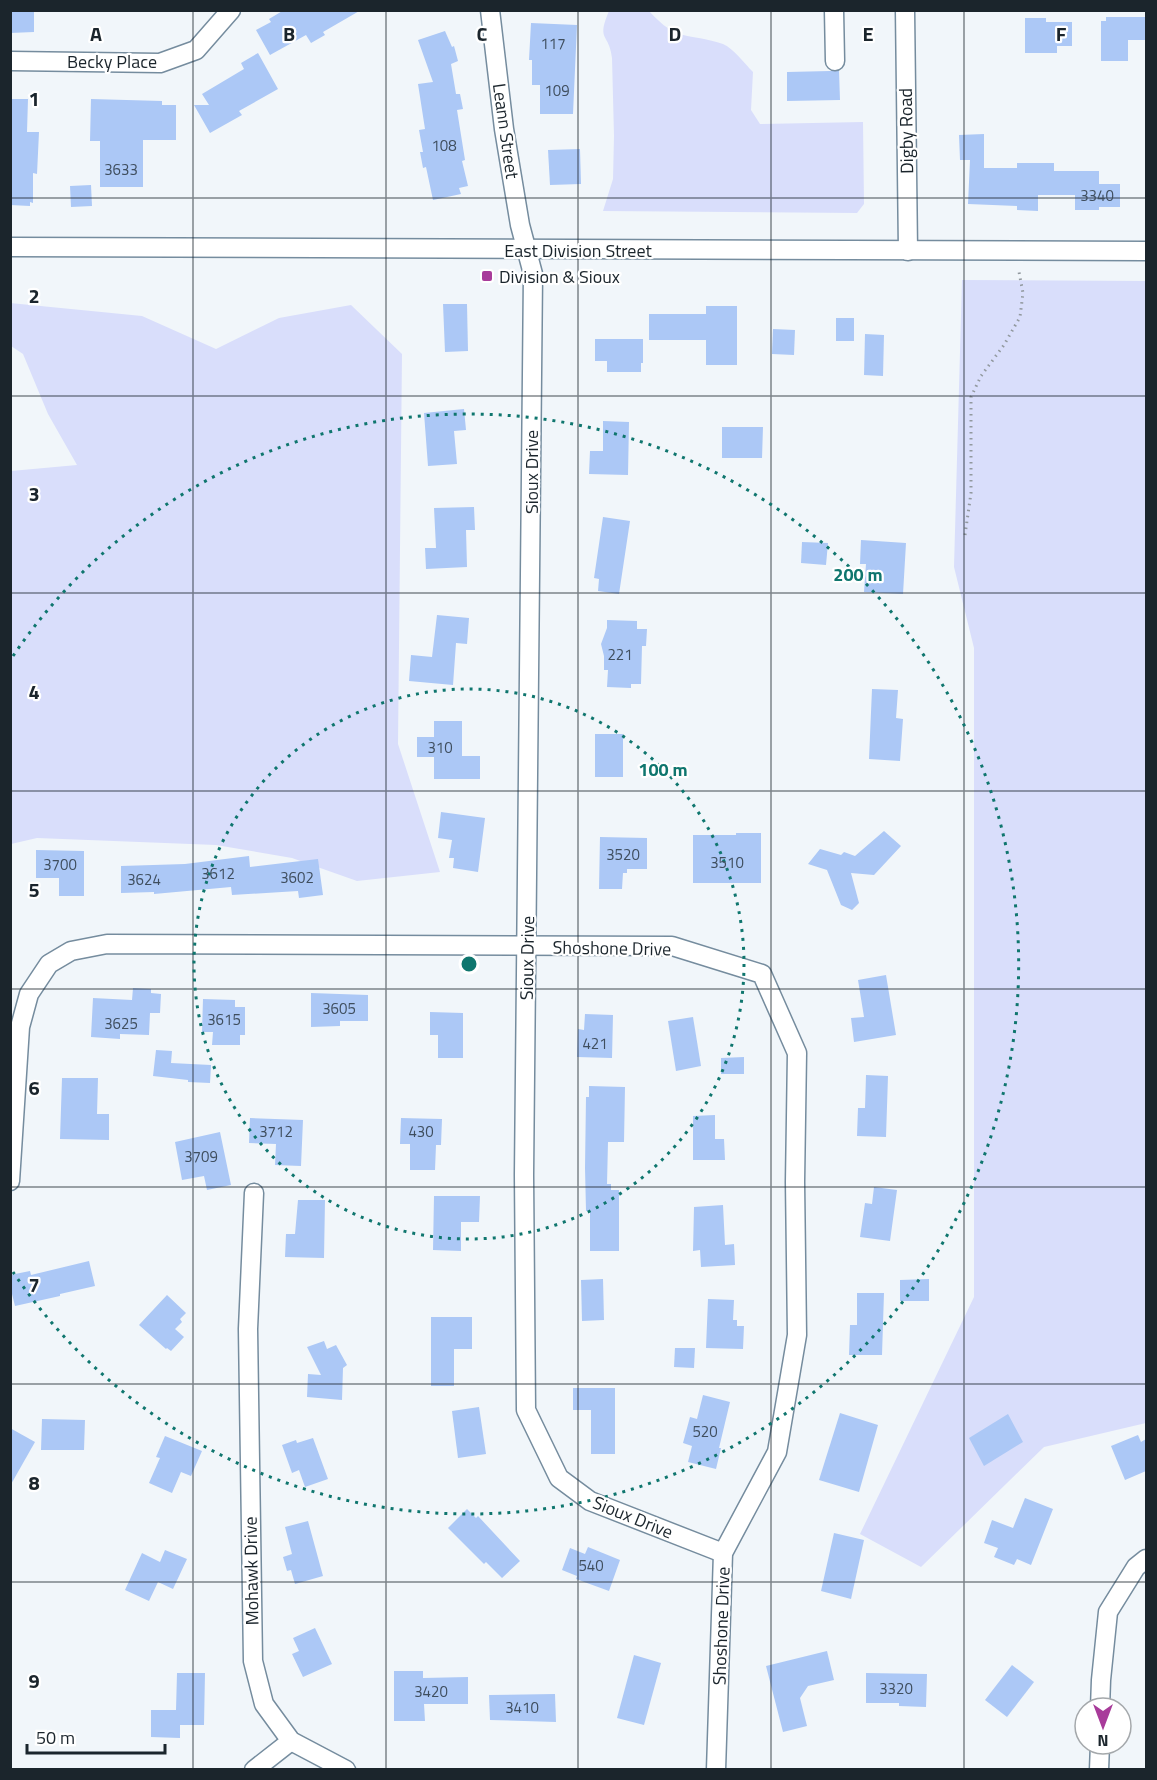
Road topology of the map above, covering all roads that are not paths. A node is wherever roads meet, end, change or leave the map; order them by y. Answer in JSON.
{"nodes":[{"id":1,"x":231,"y":10,"type":"edge"},
{"id":2,"x":490,"y":10,"type":"edge"},
{"id":3,"x":834,"y":10,"type":"edge"},
{"id":4,"x":905,"y":10,"type":"edge"},
{"id":5,"x":10,"y":61,"type":"edge"},
{"id":6,"x":835,"y":61,"type":"dead end"},
{"id":7,"x":10,"y":247,"type":"edge"},
{"id":8,"x":526,"y":250,"type":"junction"},
{"id":9,"x":908,"y":251,"type":"junction"},
{"id":10,"x":1146,"y":251,"type":"edge"},
{"id":11,"x":527,"y":947,"type":"junction"},
{"id":12,"x":10,"y":1181,"type":"edge"},
{"id":13,"x":254,"y":1193,"type":"dead end"},
{"id":14,"x":723,"y":1553,"type":"junction"},
{"id":15,"x":1146,"y":1559,"type":"edge"},
{"id":16,"x":1100,"y":1696,"type":"edge"},
{"id":17,"x":291,"y":1741,"type":"junction"},
{"id":18,"x":254,"y":1770,"type":"edge"},
{"id":19,"x":346,"y":1770,"type":"edge"},
{"id":20,"x":716,"y":1770,"type":"edge"}],
"edges":[{"from":1,"to":5,"type":"street","name":"Becky Place"},
{"from":2,"to":8,"type":"street","name":"Leann Street"},
{"from":3,"to":6,"type":"street"},
{"from":4,"to":9,"type":"street","name":"Digby Road"},
{"from":7,"to":8,"type":"street","name":"East Division Street"},
{"from":8,"to":9,"type":"street","name":"East Division Street"},
{"from":8,"to":11,"type":"street","name":"Sioux Drive"},
{"from":9,"to":10,"type":"street","name":"East Division Street"},
{"from":11,"to":12,"type":"street","name":"Shoshone Drive"},
{"from":11,"to":14,"type":"street","name":"Sioux Drive"},
{"from":11,"to":14,"type":"street","name":"Shoshone Drive"},
{"from":13,"to":17,"type":"street","name":"Mohawk Drive"},
{"from":14,"to":20,"type":"street","name":"Shoshone Drive"},
{"from":15,"to":16,"type":"street"},
{"from":17,"to":18,"type":"street"},
{"from":17,"to":19,"type":"street","name":"Mohawk Drive"}]}
